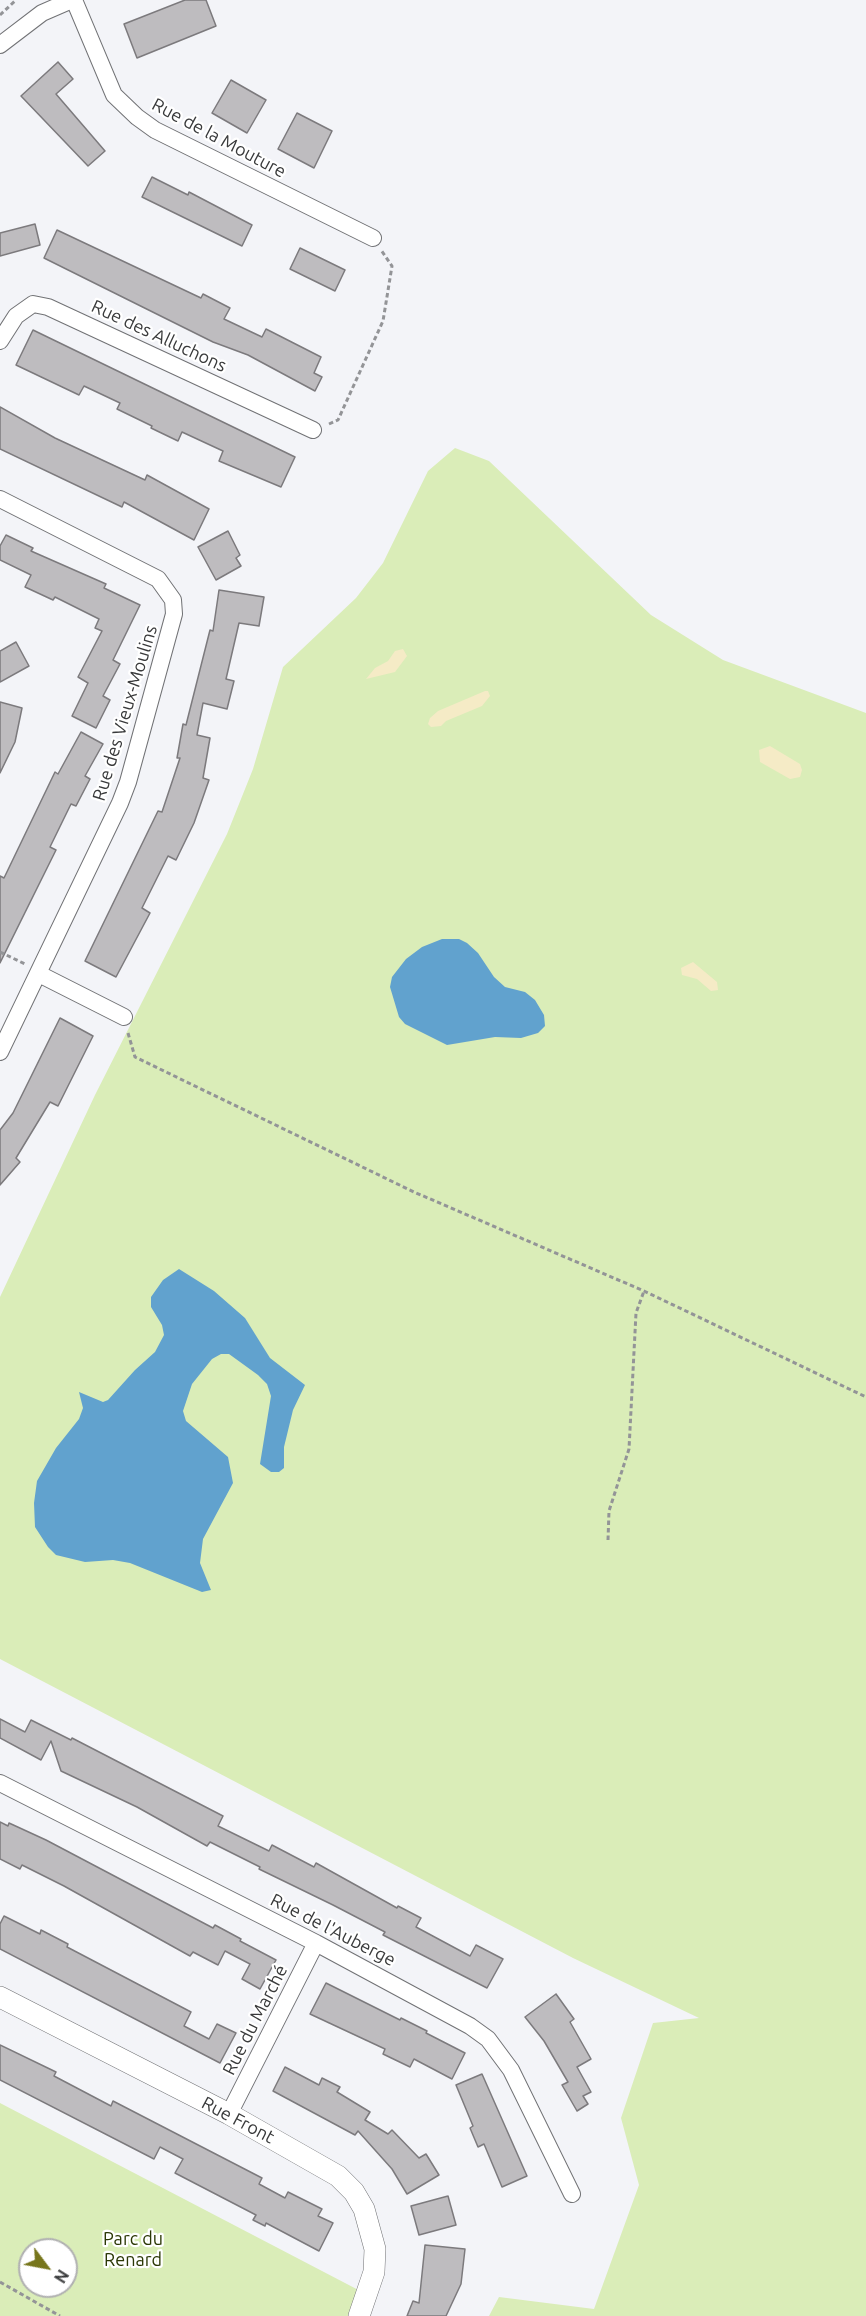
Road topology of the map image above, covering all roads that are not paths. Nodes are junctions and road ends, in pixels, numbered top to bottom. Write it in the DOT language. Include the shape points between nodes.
graph roads {
  1 [pos="73,0"];
  2 [pos="0,45"];
  3 [pos="373,238"];
  4 [pos="0,341"];
  5 [pos="313,430"];
  6 [pos="0,499"];
  7 [pos="39,974"];
  8 [pos="124,1017"];
  9 [pos="0,1052"];
  10 [pos="0,1783"];
  11 [pos="316,1942"];
  12 [pos="0,1997"];
  13 [pos="229,2114"];
  14 [pos="572,2193"];
  15 [pos="359,2316"];
  1 -- 2 [label="street" via="42,13"];
  1 -- 3 [label="street, Rue de la Mouture" via="114,95 137,117 155,130"];
  4 -- 5 [label="street, Rue des Alluchons" via="16,316 33,304 48,307"];
  6 -- 7 [label="street, Rue des Vieux-Moulins" via="158,579 173,600 174,614 128,782"];
  7 -- 8 [label="street"];
  7 -- 9 [label="street, Rue des Vieux-Moulins"];
  10 -- 11 [label="street, Rue de l'Auberge"];
  11 -- 13 [label="street, Rue du Marché"];
  11 -- 14 [label="street, Rue de l'Auberge" via="452,2014 488,2039 511,2070"];
  12 -- 13 [label="street, Rue Front"];
  13 -- 15 [label="street, Rue Front" via="319,2164 354,2192 364,2209 375,2249 374,2272"];
}
